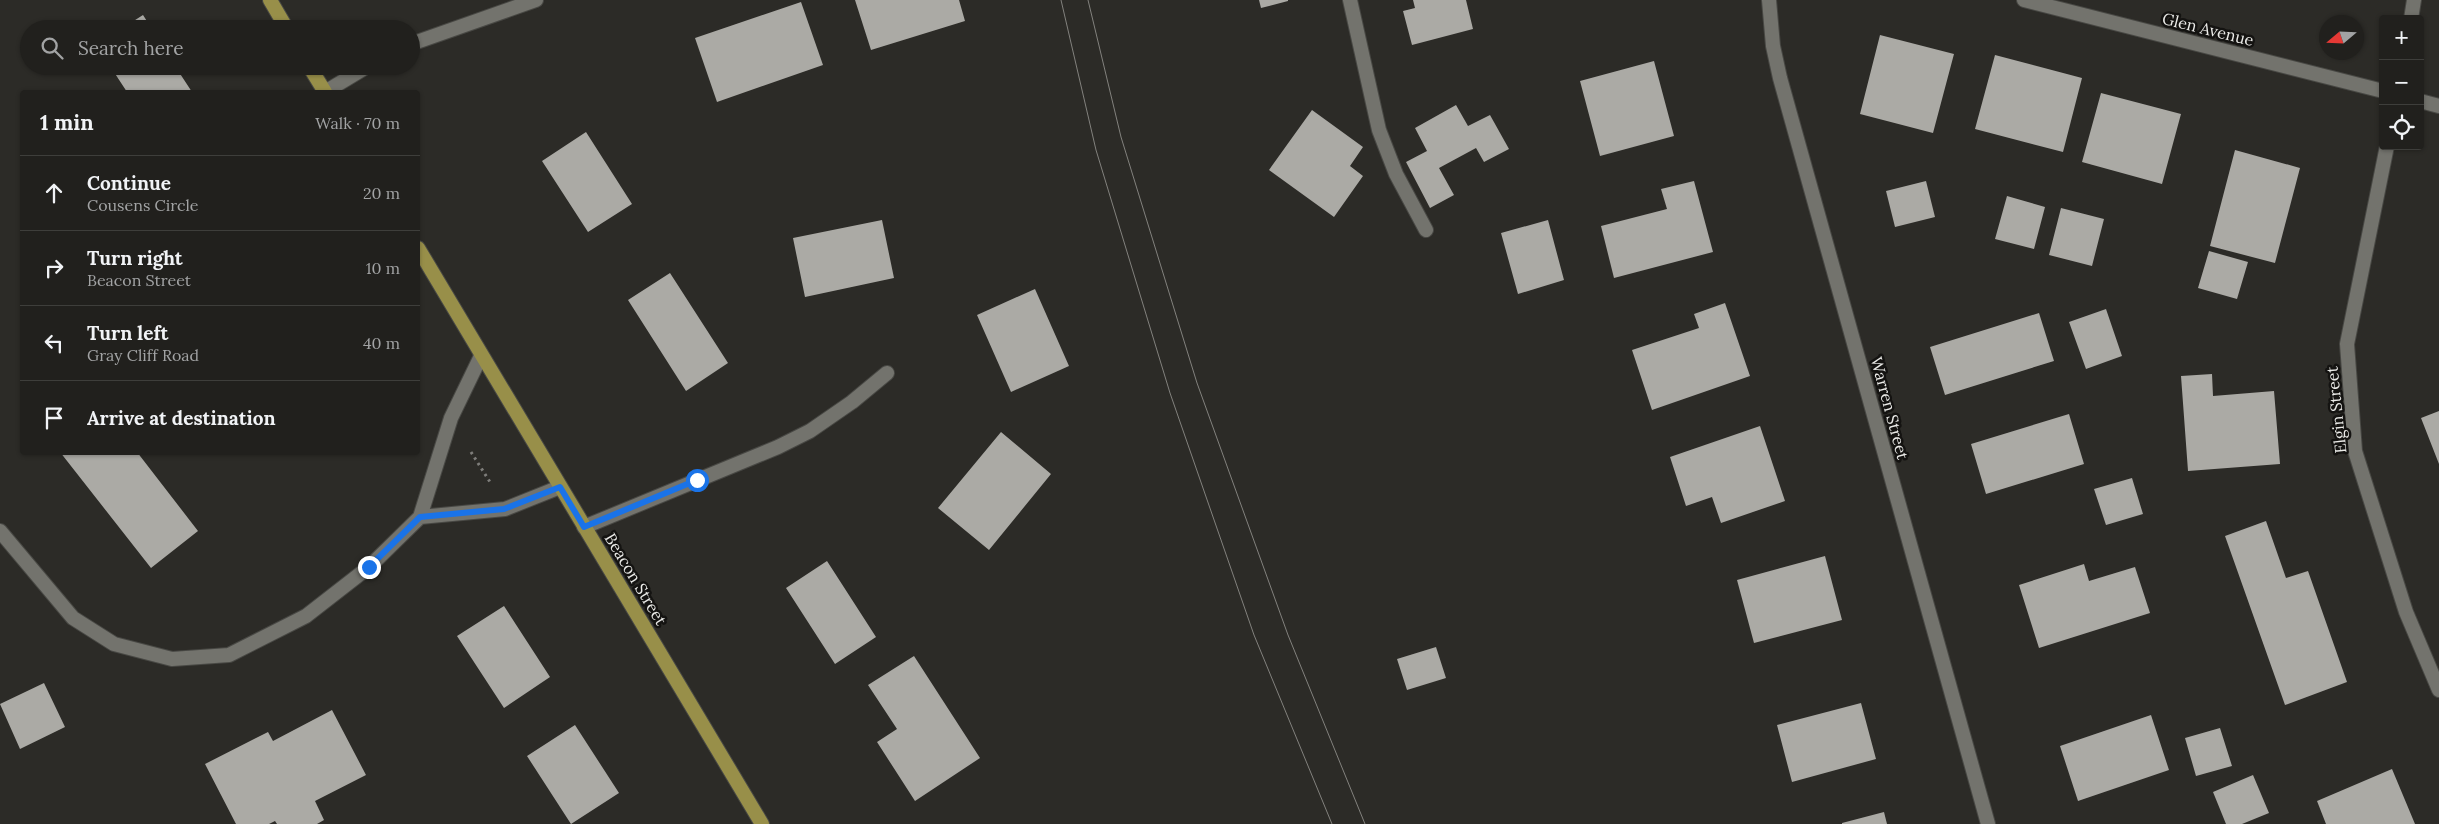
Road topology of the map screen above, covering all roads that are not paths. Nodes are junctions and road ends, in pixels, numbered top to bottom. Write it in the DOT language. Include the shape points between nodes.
graph roads {
  1 [pos="270,0"];
  2 [pos="536,0"];
  3 [pos="1350,0"];
  4 [pos="1769,0"];
  5 [pos="2024,0"];
  6 [pos="2414,0"];
  7 [pos="2052,4"];
  8 [pos="2412,15"];
  9 [pos="282,20"];
  10 [pos="420,41"];
  11 [pos="315,75"];
  12 [pos="353,75"];
  13 [pos="324,90"];
  14 [pos="328,90"];
  15 [pos="2379,91"];
  16 [pos="2424,102"];
  17 [pos="2439,106"];
  18 [pos="2386,150"];
  19 [pos="1426,230"];
  20 [pos="420,251"];
  21 [pos="482,356"];
  22 [pos="887,373"];
  23 [pos="560,487"];
  24 [pos="420,517"];
  25 [pos="584,527"];
  26 [pos="0,531"];
  27 [pos="2439,690"];
  28 [pos="762,824"];
  29 [pos="1988,824"];
  1 -- 9 [label="main road"];
  2 -- 10 [label="street"];
  3 -- 19 [label="street" via="1379,130 1396,174"];
  4 -- 29 [label="street, Warren Street" via="1780,78"];
  5 -- 7 [label="street, Glen Avenue"];
  6 -- 8 [label="street"];
  7 -- 15 [label="street, Glen Avenue"];
  11 -- 13 [label="main road"];
  12 -- 14 [label="street"];
  16 -- 17 [label="street"];
  18 -- 27 [label="street, Elgin Street" via="2347,344 2355,451 2406,612"];
  20 -- 21 [label="main road, Beacon Street"];
  21 -- 23 [label="main road, Beacon Street"];
  21 -- 24 [label="street" via="451,418"];
  22 -- 25 [label="street" via="810,431"];
  23 -- 24 [label="street" via="504,509"];
  23 -- 25 [label="main road, Beacon Street"];
  24 -- 26 [label="street" via="369,567 306,616 229,655 172,659 114,644 73,618"];
  25 -- 28 [label="main road, Beacon Street"];
}
